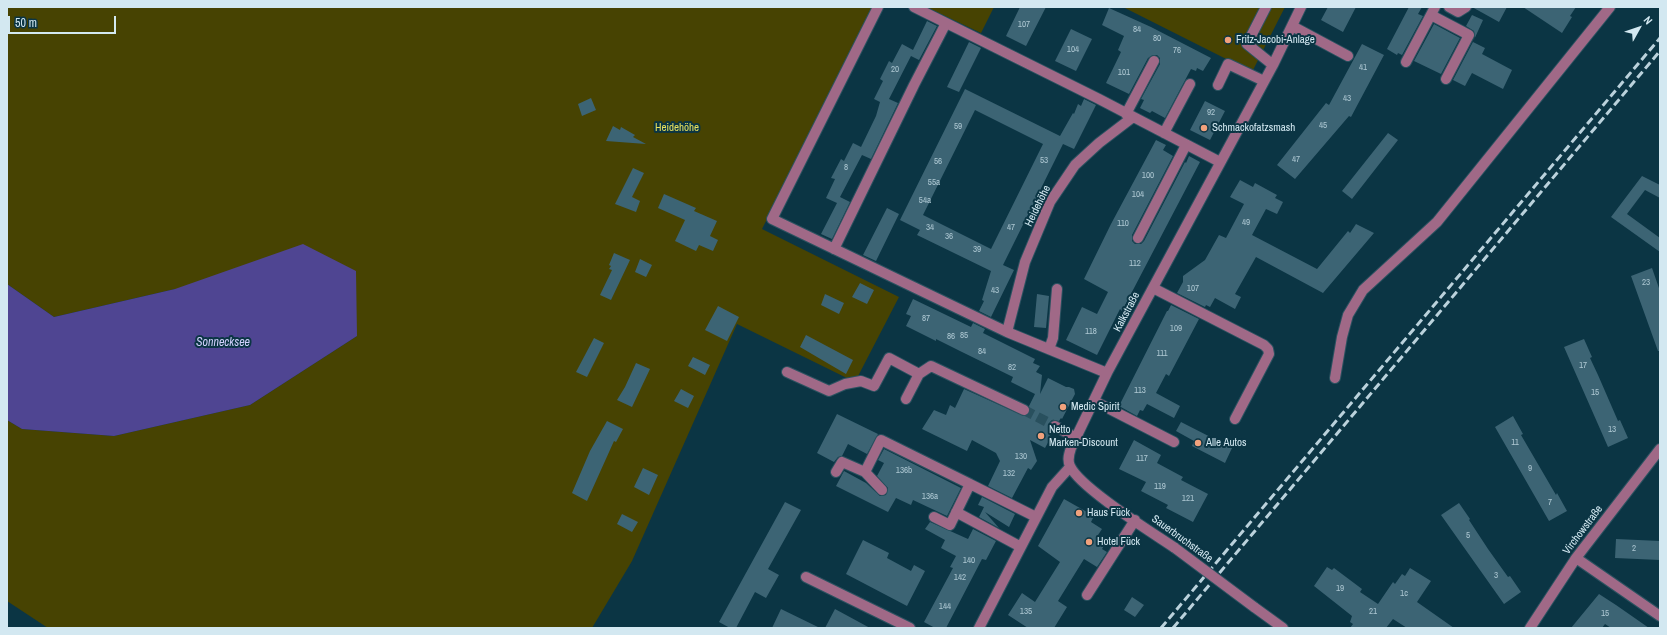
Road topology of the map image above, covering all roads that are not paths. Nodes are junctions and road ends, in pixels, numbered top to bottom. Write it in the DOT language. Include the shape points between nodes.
graph roads {
  1 [pos="878,7"];
  2 [pos="914,7"];
  3 [pos="1266,7"];
  4 [pos="1302,7"];
  5 [pos="1449,7"];
  6 [pos="1466,7"];
  7 [pos="1610,7"];
  8 [pos="1433,11"];
  9 [pos="946,22"];
  10 [pos="1292,26"];
  11 [pos="1348,56"];
  12 [pos="1154,61"];
  13 [pos="1406,62"];
  14 [pos="1273,65"];
  15 [pos="1446,79"];
  16 [pos="1264,81"];
  17 [pos="1190,84"];
  18 [pos="1218,85"];
  19 [pos="1129,115"];
  20 [pos="1164,133"];
  21 [pos="1186,145"];
  22 [pos="1220,162"];
  23 [pos="1138,238"];
  24 [pos="834,249"];
  25 [pos="1153,288"];
  26 [pos="1057,289"];
  27 [pos="1007,332"];
  28 [pos="1049,349"];
  29 [pos="788,372"];
  30 [pos="1107,372"];
  31 [pos="919,374"];
  32 [pos="1335,378"];
  33 [pos="906,399"];
  34 [pos="1094,401"];
  35 [pos="1024,410"];
  36 [pos="1235,420"];
  37 [pos="1055,426"];
  38 [pos="1076,438"];
  39 [pos="1174,442"];
  40 [pos="1660,449"];
  41 [pos="1070,467"];
  42 [pos="836,472"];
  43 [pos="865,472"];
  44 [pos="970,484"];
  45 [pos="882,490"];
  46 [pos="956,512"];
  47 [pos="934,517"];
  48 [pos="1036,517"];
  49 [pos="1135,520"];
  50 [pos="1021,547"];
  51 [pos="1576,558"];
  52 [pos="806,577"];
  53 [pos="1088,595"];
  54 [pos="1660,616"];
  55 [pos="910,628"];
  56 [pos="979,628"];
  57 [pos="1283,628"];
  58 [pos="1530,628"];
  1 -- 24 [label="street" via="772,219"];
  2 -- 9 [label="street"];
  3 -- 14 [label="street" via="1247,44"];
  4 -- 10 [label="street, Kalkstraße"];
  5 -- 6 [label="street" via="1458,12"];
  7 -- 32 [label="street" via="1437,222 1363,290 1348,314"];
  8 -- 13 [label="street"];
  8 -- 15 [label="street" via="1469,35"];
  9 -- 19 [label="street"];
  9 -- 24 [label="street"];
  10 -- 11 [label="street"];
  10 -- 14 [label="street, Kalkstraße"];
  12 -- 19 [label="street"];
  14 -- 16 [label="street, Kalkstraße"];
  16 -- 18 [label="street" via="1228,64"];
  16 -- 22 [label="street, Kalkstraße"];
  17 -- 20 [label="street"];
  19 -- 20 [label="street"];
  19 -- 27 [label="street, Heidehöhe" via="1075,165 1050,202 1025,262"];
  20 -- 21 [label="street"];
  21 -- 22 [label="street"];
  21 -- 23 [label="street"];
  22 -- 25 [label="street, Kalkstraße"];
  24 -- 27 [label="street"];
  25 -- 30 [label="street, Kalkstraße"];
  25 -- 36 [label="street" via="1268,349 1269,354"];
  26 -- 28 [label="street" via="1053,338"];
  27 -- 28 [label="street"];
  28 -- 30 [label="street"];
  29 -- 31 [label="street" via="829,391 844,384 861,381 874,386 889,358"];
  30 -- 34 [label="street, Kalkstraße"];
  31 -- 33 [label="street"];
  31 -- 35 [label="street" via="931,366"];
  34 -- 38 [label="street, Kalkstraße"];
  34 -- 39 [label="street"];
  37 -- 38 [label="street"];
  38 -- 41 [label="street, Kalkstraße" via="1068,457"];
  40 -- 51 [label="street, Virchowstraße"];
  41 -- 48 [label="street" via="1052,487"];
  41 -- 49 [label="street, Sauerbruchstraße" via="1090,488"];
  42 -- 43 [label="street" via="842,462"];
  43 -- 44 [label="street" via="881,440"];
  43 -- 45 [label="street"];
  44 -- 46 [label="street"];
  44 -- 48 [label="street"];
  46 -- 47 [label="street" via="950,525"];
  46 -- 50 [label="street"];
  48 -- 50 [label="street"];
  49 -- 53 [label="street"];
  49 -- 57 [label="street, Sauerbruchstraße, bridge"];
  50 -- 56 [label="street"];
  51 -- 54 [label="street"];
  51 -- 58 [label="street, Virchowstraße"];
  52 -- 55 [label="street"];
}
